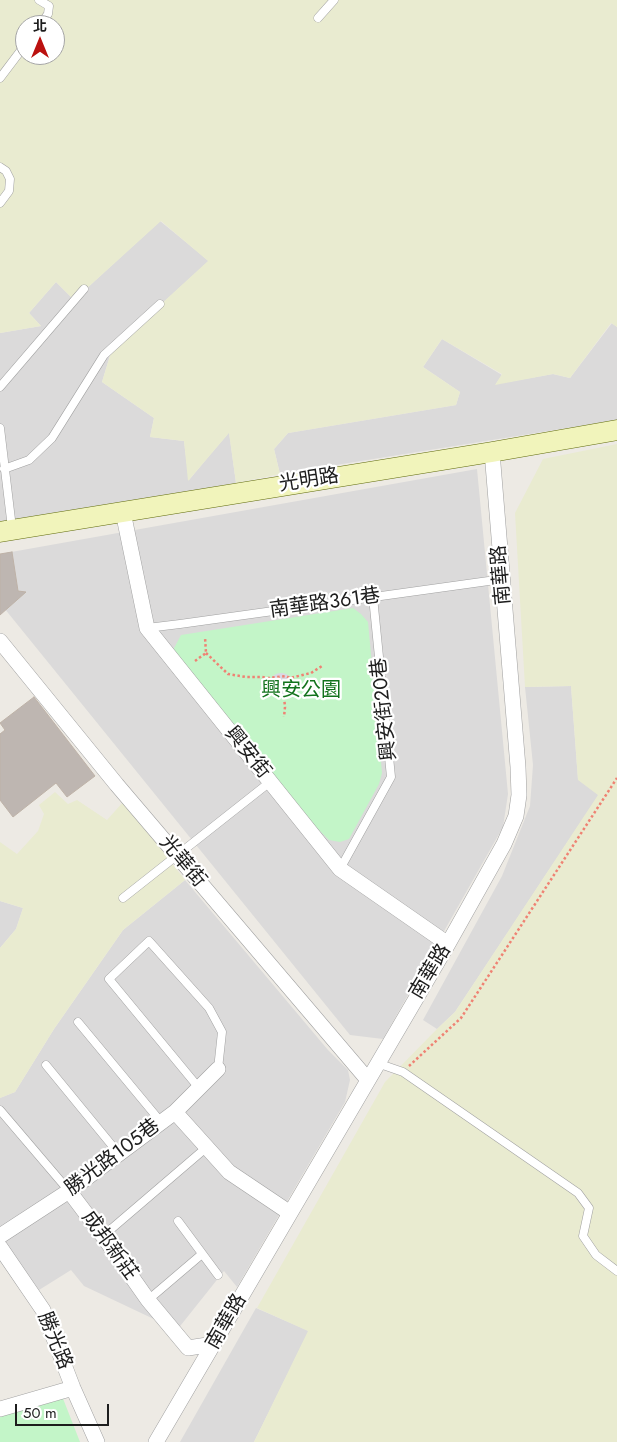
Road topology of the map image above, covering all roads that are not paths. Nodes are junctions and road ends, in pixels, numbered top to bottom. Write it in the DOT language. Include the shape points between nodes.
graph roads {
  1 [pos="38,0"];
  2 [pos="334,0"];
  3 [pos="47,15"];
  4 [pos="318,18"];
  5 [pos="15,58"];
  6 [pos="0,78"];
  7 [pos="0,167"];
  8 [pos="0,203"];
  9 [pos="84,289"];
  10 [pos="160,304"];
  11 [pos="0,387"];
  12 [pos="0,428"];
  13 [pos="617,430"];
  14 [pos="492,452"];
  15 [pos="4,469"];
  16 [pos="123,512"];
  17 [pos="6,531"];
  18 [pos="503,579"];
  19 [pos="373,597"];
  20 [pos="147,628"];
  21 [pos="0,641"];
  22 [pos="270,782"];
  23 [pos="177,855"];
  24 [pos="340,869"];
  25 [pos="123,898"];
  26 [pos="448,944"];
  27 [pos="78,1022"];
  28 [pos="377,1063"];
  29 [pos="46,1065"];
  30 [pos="218,1069"];
  31 [pos="368,1080"];
  32 [pos="199,1088"];
  33 [pos="0,1110"];
  34 [pos="175,1112"];
  35 [pos="161,1122"];
  36 [pos="207,1147"];
  37 [pos="119,1154"];
  38 [pos="69,1191"];
  39 [pos="290,1213"];
  40 [pos="178,1221"];
  41 [pos="0,1236"];
  42 [pos="103,1236"];
  43 [pos="0,1247"];
  44 [pos="202,1254"];
  45 [pos="617,1271"];
  46 [pos="218,1275"];
  47 [pos="148,1300"];
  48 [pos="214,1344"];
  49 [pos="73,1388"];
  50 [pos="0,1409"];
  51 [pos="97,1442"];
  52 [pos="156,1442"];
  1 -- 3 [label="lane" via="49,6"];
  2 -- 4 [label="lane"];
  5 -- 6 [label="lane"];
  7 -- 8 [label="lane" via="10,179 9,191"];
  9 -- 11 [label="lane"];
  10 -- 15 [label="lane" via="104,355 52,438 29,460"];
  12 -- 15 [label="lane"];
  13 -- 14 [label="main road, 光明路"];
  14 -- 16 [label="main road, 光明路"];
  14 -- 18 [label="street, 南華路"];
  15 -- 17 [label="lane"];
  16 -- 17 [label="main road, 光明路"];
  16 -- 20 [label="street, 興安街"];
  18 -- 19 [label="lane, 南華路361巷"];
  18 -- 26 [label="street, 南華路" via="518,767 516,816 504,844"];
  19 -- 20 [label="lane, 南華路361巷"];
  19 -- 24 [label="lane, 興安街20巷" via="391,777"];
  20 -- 22 [label="street, 興安街"];
  21 -- 23 [label="street, 光華街"];
  22 -- 23 [label="lane"];
  22 -- 24 [label="street, 興安街"];
  23 -- 25 [label="lane"];
  23 -- 31 [label="street, 光華街"];
  24 -- 26 [label="street, 興安街"];
  26 -- 28 [label="street, 南華路"];
  27 -- 35 [label="lane"];
  28 -- 31 [label="street, 南華路"];
  28 -- 45 [label="lane" via="403,1072 578,1193 589,1208 583,1236 596,1255"];
  29 -- 37 [label="lane"];
  30 -- 32 [label="street, 勝光路105巷"];
  30 -- 32 [label="lane" via="222,1032 209,1008 149,940 109,979"];
  31 -- 39 [label="street, 南華路"];
  32 -- 34 [label="street, 勝光路105巷"];
  33 -- 38 [label="lane"];
  34 -- 35 [label="street, 勝光路105巷"];
  34 -- 36 [label="street"];
  35 -- 37 [label="street, 勝光路105巷"];
  36 -- 39 [label="street" via="230,1172"];
  36 -- 42 [label="lane"];
  37 -- 38 [label="street, 勝光路105巷"];
  38 -- 41 [label="street, 勝光路105巷"];
  38 -- 42 [label="street, 成邦新莊"];
  39 -- 48 [label="street, 南華路"];
  40 -- 44 [label="lane"];
  42 -- 47 [label="street, 成邦新莊"];
  43 -- 49 [label="street, 勝光路" via="43,1310"];
  44 -- 46 [label="lane"];
  44 -- 47 [label="lane, 成邦新莊"];
  47 -- 48 [label="street, 成邦新莊" via="188,1348"];
  48 -- 52 [label="street, 南華路"];
  49 -- 50 [label="street"];
  49 -- 51 [label="street, 勝光路"];
}
